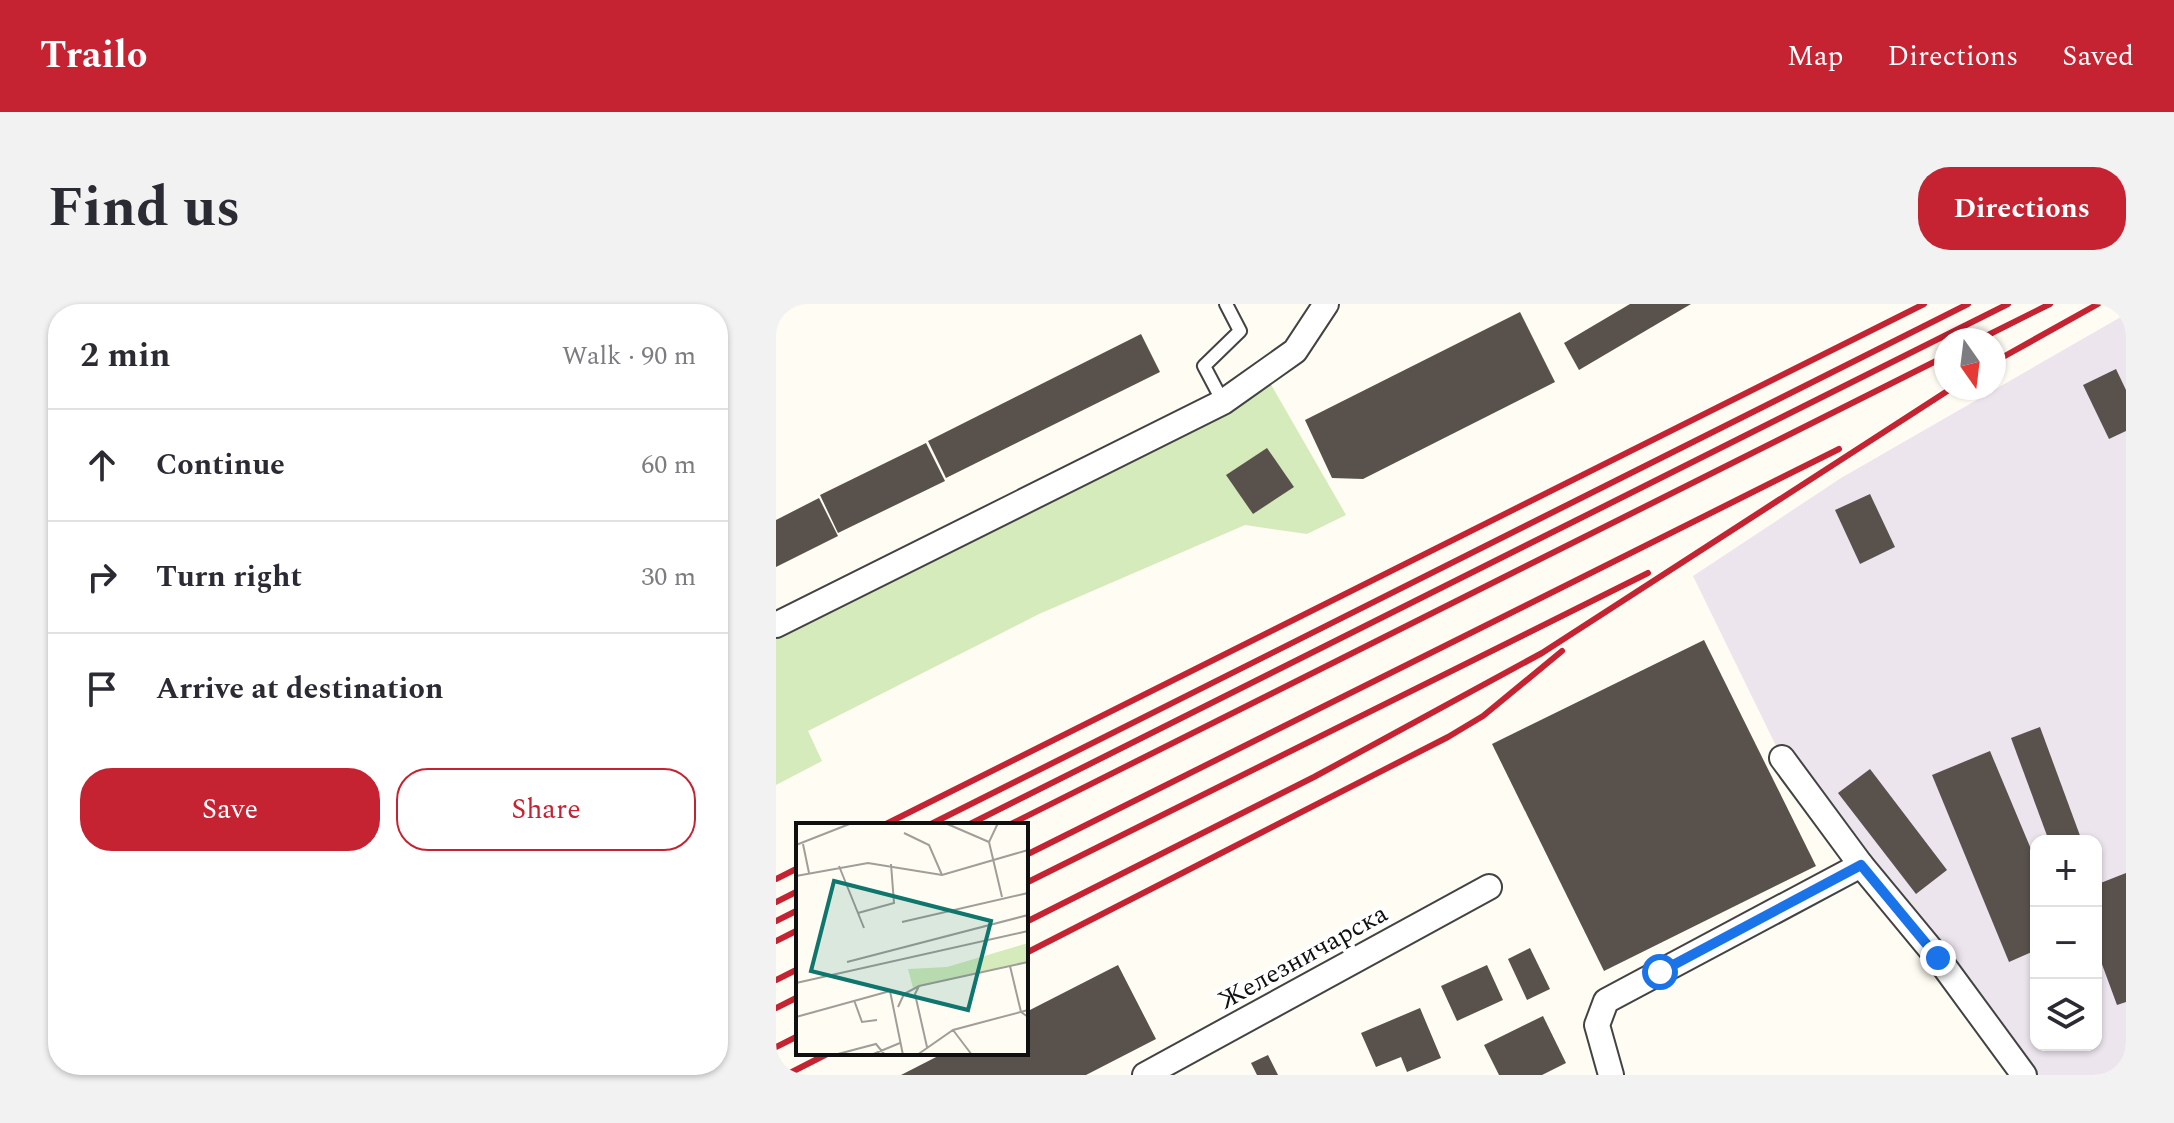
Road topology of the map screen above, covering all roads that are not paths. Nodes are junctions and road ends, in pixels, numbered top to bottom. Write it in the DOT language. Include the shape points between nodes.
graph roads {
  1 [pos="1226,304"];
  2 [pos="1326,304"];
  3 [pos="1223,402"];
  4 [pos="776,625"];
  5 [pos="1782,758"];
  6 [pos="1861,865"];
  7 [pos="1489,887"];
  8 [pos="1145,1075"];
  9 [pos="1611,1075"];
  10 [pos="2024,1075"];
  1 -- 3 [label="lane" via="1240,331 1204,366"];
  2 -- 3 [label="street" via="1295,351"];
  3 -- 4 [label="street"];
  5 -- 6 [label="street"];
  6 -- 9 [label="street" via="1606,1001 1597,1025"];
  6 -- 10 [label="street"];
  7 -- 8 [label="street, Железничарска"];
}
